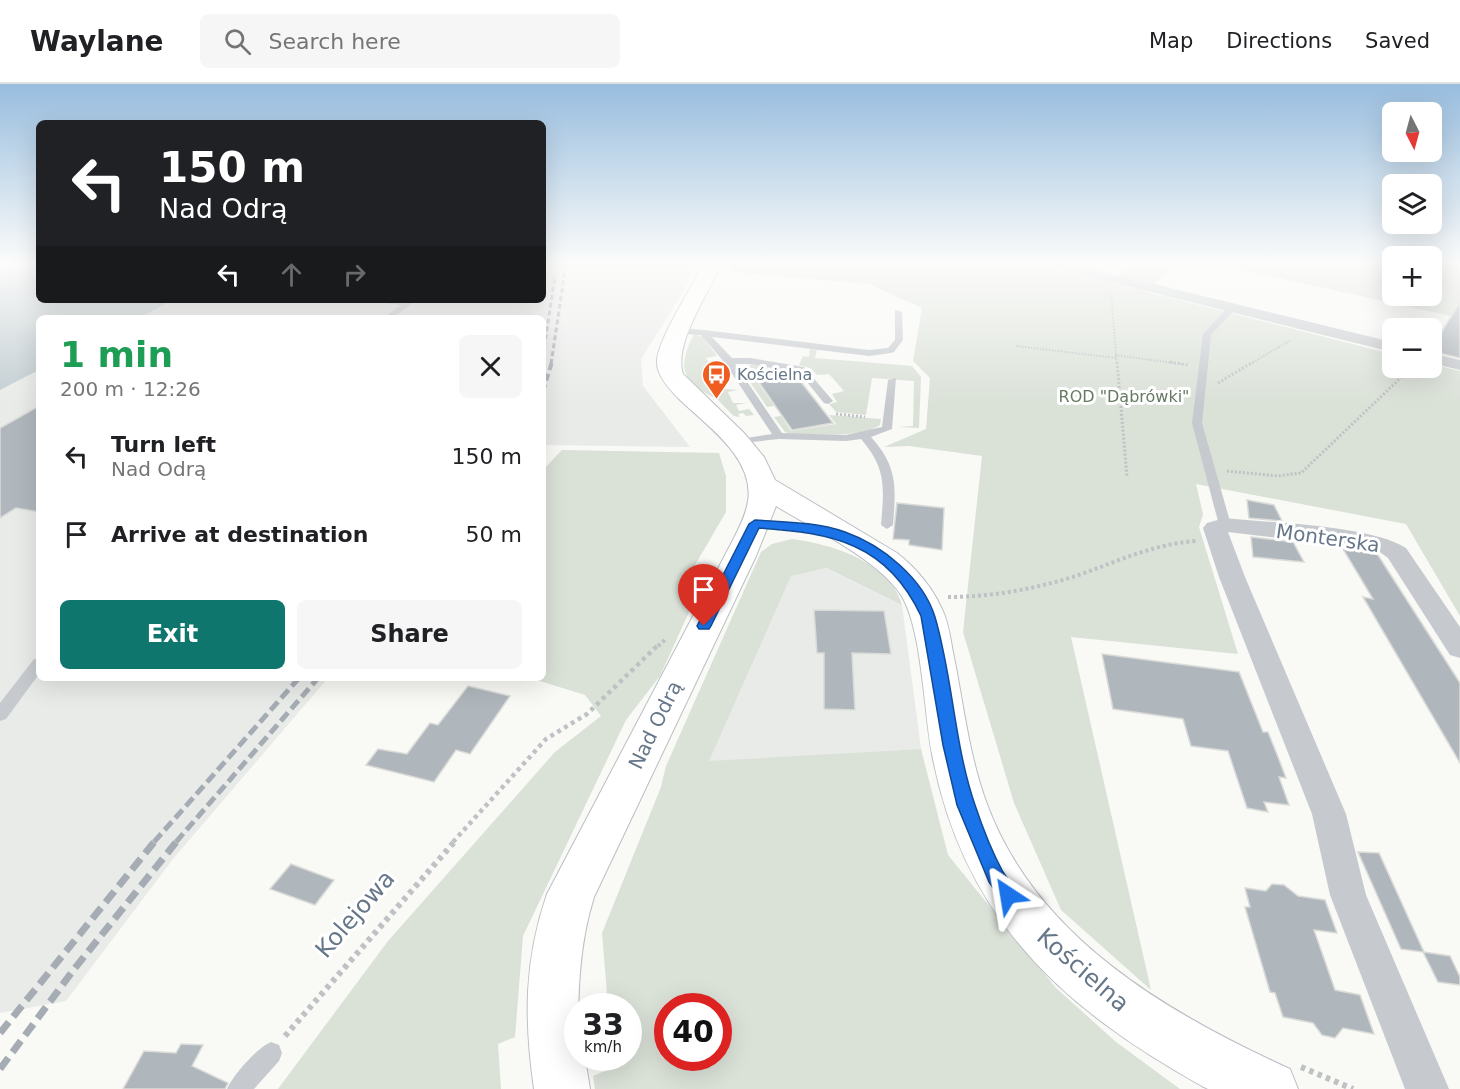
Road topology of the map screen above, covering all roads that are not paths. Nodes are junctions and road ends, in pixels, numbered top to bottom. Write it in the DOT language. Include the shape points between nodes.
graph roads {
  1 [pos="698,311"];
  2 [pos="1229,311"];
  3 [pos="1253,311"];
  4 [pos="898,312"];
  5 [pos="692,332"];
  6 [pos="1382,344"];
  7 [pos="729,361"];
  8 [pos="1442,361"];
  9 [pos="1460,365"];
  10 [pos="893,380"];
  11 [pos="828,401"];
  12 [pos="779,436"];
  13 [pos="864,436"];
  14 [pos="737,441"];
  15 [pos="758,504"];
  16 [pos="1220,531"];
  17 [pos="869,532"];
  18 [pos="1460,648"];
  19 [pos="36,667"];
  20 [pos="0,715"];
  21 [pos="271,1053"];
  22 [pos="1284,1077"];
  23 [pos="239,1089"];
  24 [pos="562,1089"];
  25 [pos="1427,1089"];
  1 -- 5 [label="street"];
  2 -- 16 [label="lane" via="1207,334 1197,423 1210,469"];
  3 -- 6 [label="street"];
  4 -- 5 [label="lane" via="899,340 891,350 869,353"];
  5 -- 7 [label="lane"];
  5 -- 14 [label="street" via="668,359 671,378"];
  7 -- 11 [label="lane" via="801,369"];
  7 -- 12 [label="lane"];
  8 -- 9 [label="street"];
  10 -- 13 [label="lane" via="887,429"];
  12 -- 13 [label="lane"];
  12 -- 14 [label="lane"];
  13 -- 17 [label="lane" via="885,461 890,480"];
  14 -- 15 [label="street" via="753,464"];
  15 -- 17 [label="street, Kościelna"];
  15 -- 17 [label="street, Kościelna" via="806,527"];
  15 -- 24 [label="street, Nad Odrą" via="715,605 570,894 557,942 553,977 555,1047"];
  16 -- 18 [label="street, Monterska" via="1366,540 1385,545 1397,553"];
  16 -- 25 [label="street" via="1329,814 1348,896"];
  17 -- 22 [label="street, Kościelna" via="926,610 966,805 995,876 1022,913 1094,985 1146,1023 1199,1055"];
  19 -- 20 [label="lane"];
  21 -- 23 [label="lane"];
}
